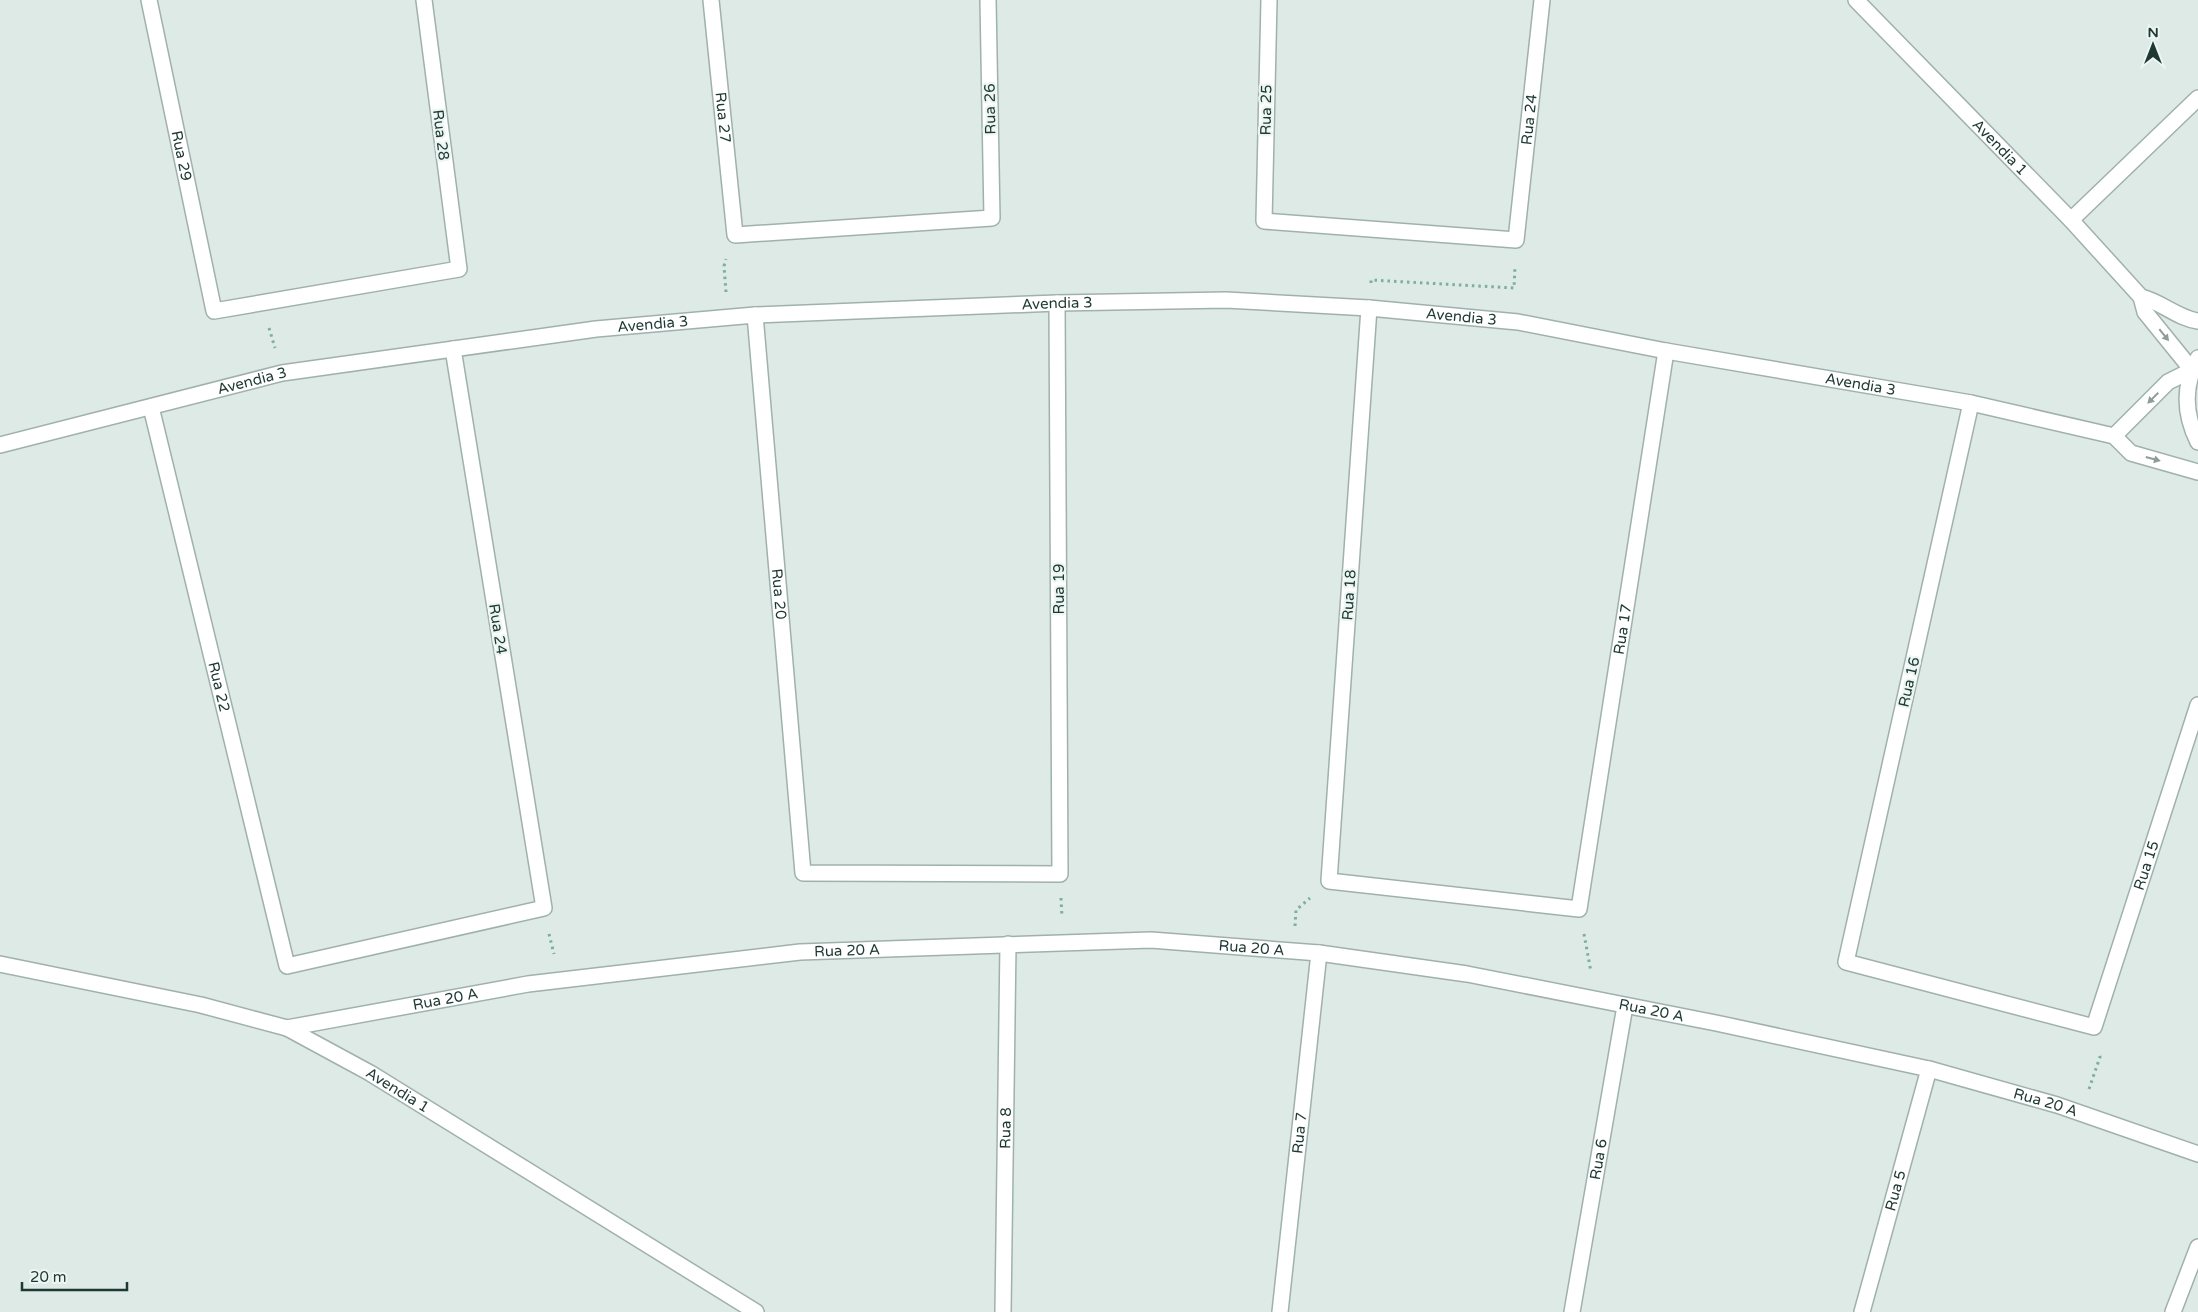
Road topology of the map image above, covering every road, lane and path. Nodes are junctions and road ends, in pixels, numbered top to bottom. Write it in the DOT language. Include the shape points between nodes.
graph roads {
  1 [pos="149,0"];
  2 [pos="424,0"];
  3 [pos="711,0"];
  4 [pos="988,0"];
  5 [pos="1269,0"];
  6 [pos="1542,0"];
  7 [pos="1856,0"];
  8 [pos="2198,98"];
  9 [pos="2071,220"];
  10 [pos="735,235"];
  11 [pos="1516,240"];
  12 [pos="2141,298"];
  13 [pos="261,303"];
  14 [pos="1057,303"];
  15 [pos="1369,308"];
  16 [pos="755,315"];
  17 [pos="728,318"];
  18 [pos="2198,321"];
  19 [pos="453,349"];
  20 [pos="1666,351"];
  21 [pos="2195,364"];
  22 [pos="282,373"];
  23 [pos="1971,403"];
  24 [pos="151,407"];
  25 [pos="2114,436"];
  26 [pos="2198,442"];
  27 [pos="0,444"];
  28 [pos="2198,472"];
  29 [pos="2198,704"];
  30 [pos="1060,874"];
  31 [pos="1329,881"];
  32 [pos="544,908"];
  33 [pos="1579,909"];
  34 [pos="1063,943"];
  35 [pos="1008,944"];
  36 [pos="1292,951"];
  37 [pos="1319,953"];
  38 [pos="0,964"];
  39 [pos="559,981"];
  40 [pos="1588,999"];
  41 [pos="1624,1006"];
  42 [pos="2094,1027"];
  43 [pos="287,1028"];
  44 [pos="1929,1069"];
  45 [pos="2082,1114"];
  46 [pos="2198,1154"];
  47 [pos="2198,1247"];
  48 [pos="756,1312"];
  49 [pos="1003,1312"];
  50 [pos="1280,1312"];
  51 [pos="1572,1312"];
  52 [pos="1862,1312"];
  53 [pos="2173,1312"];
  1 -- 13 [label="street, Rua 29" via="214,311"];
  2 -- 13 [label="street, Rua 28" via="459,269"];
  3 -- 10 [label="street, Rua 27"];
  4 -- 10 [label="street, Rua 26" via="992,218"];
  5 -- 11 [label="street, Rua 25" via="1264,221"];
  6 -- 11 [label="street, Rua 24"];
  7 -- 9 [label="street, Avendia 1"];
  8 -- 9 [label="street"];
  9 -- 12 [label="street, Avendia 1"];
  10 -- 17 [label="path" via="724,266"];
  11 -- 15 [label="path" via="1514,288 1371,280"];
  12 -- 18 [label="street, Avendia 1" via="2155,300 2176,314"];
  12 -- 21 [label="street, Avendia 1, one-way" via="2145,312"];
  13 -- 22 [label="path"];
  14 -- 15 [label="street, Avendia 3" via="1226,300"];
  14 -- 16 [label="street, Avendia 3"];
  14 -- 30 [label="street, Rua 19"];
  15 -- 20 [label="street, Avendia 3" via="1518,322"];
  15 -- 31 [label="street, Rua 18"];
  16 -- 17 [label="street, Avendia 3"];
  16 -- 30 [label="street, Rua 20" via="803,873"];
  17 -- 19 [label="street, Avendia 3" via="596,329"];
  19 -- 22 [label="street, Avendia 3"];
  19 -- 32 [label="street, Rua 24"];
  20 -- 23 [label="street, Avendia 3"];
  20 -- 33 [label="street, Rua 17"];
  21 -- 25 [label="street, one-way" via="2168,382"];
  21 -- 26 [label="street" via="2187,389 2187,409 2191,429"];
  22 -- 24 [label="street, Avendia 3"];
  23 -- 25 [label="street, Avendia 3"];
  23 -- 42 [label="street, Rua 16" via="1846,962"];
  24 -- 27 [label="street, Avendia 3"];
  24 -- 32 [label="street, Rua 22" via="287,966"];
  25 -- 28 [label="street, one-way" via="2131,453"];
  29 -- 42 [label="street, Rua 15"];
  30 -- 34 [label="path"];
  31 -- 33 [label="street"];
  31 -- 36 [label="path" via="1296,910"];
  32 -- 39 [label="path"];
  33 -- 40 [label="path" via="1591,972"];
  34 -- 35 [label="street, Rua 20 A"];
  34 -- 36 [label="street, Rua 20 A" via="1151,940"];
  35 -- 39 [label="street, Rua 20 A" via="800,952"];
  35 -- 49 [label="street, Rua 8"];
  36 -- 37 [label="street, Rua 20 A"];
  37 -- 40 [label="street, Rua 20 A" via="1467,974"];
  37 -- 50 [label="street, Rua 7"];
  38 -- 43 [label="street, Avendia 1" via="201,1005"];
  39 -- 43 [label="street, Rua 20 A"];
  40 -- 41 [label="street, Rua 20 A"];
  41 -- 44 [label="street, Rua 20 A"];
  41 -- 51 [label="street, Rua 6"];
  42 -- 45 [label="path" via="2100,1057"];
  43 -- 48 [label="street, Avendia 1" via="370,1073"];
  44 -- 45 [label="street, Rua 20 A"];
  44 -- 52 [label="street, Rua 5"];
  45 -- 46 [label="street, Rua 20 A"];
  47 -- 53 [label="street"];
}
